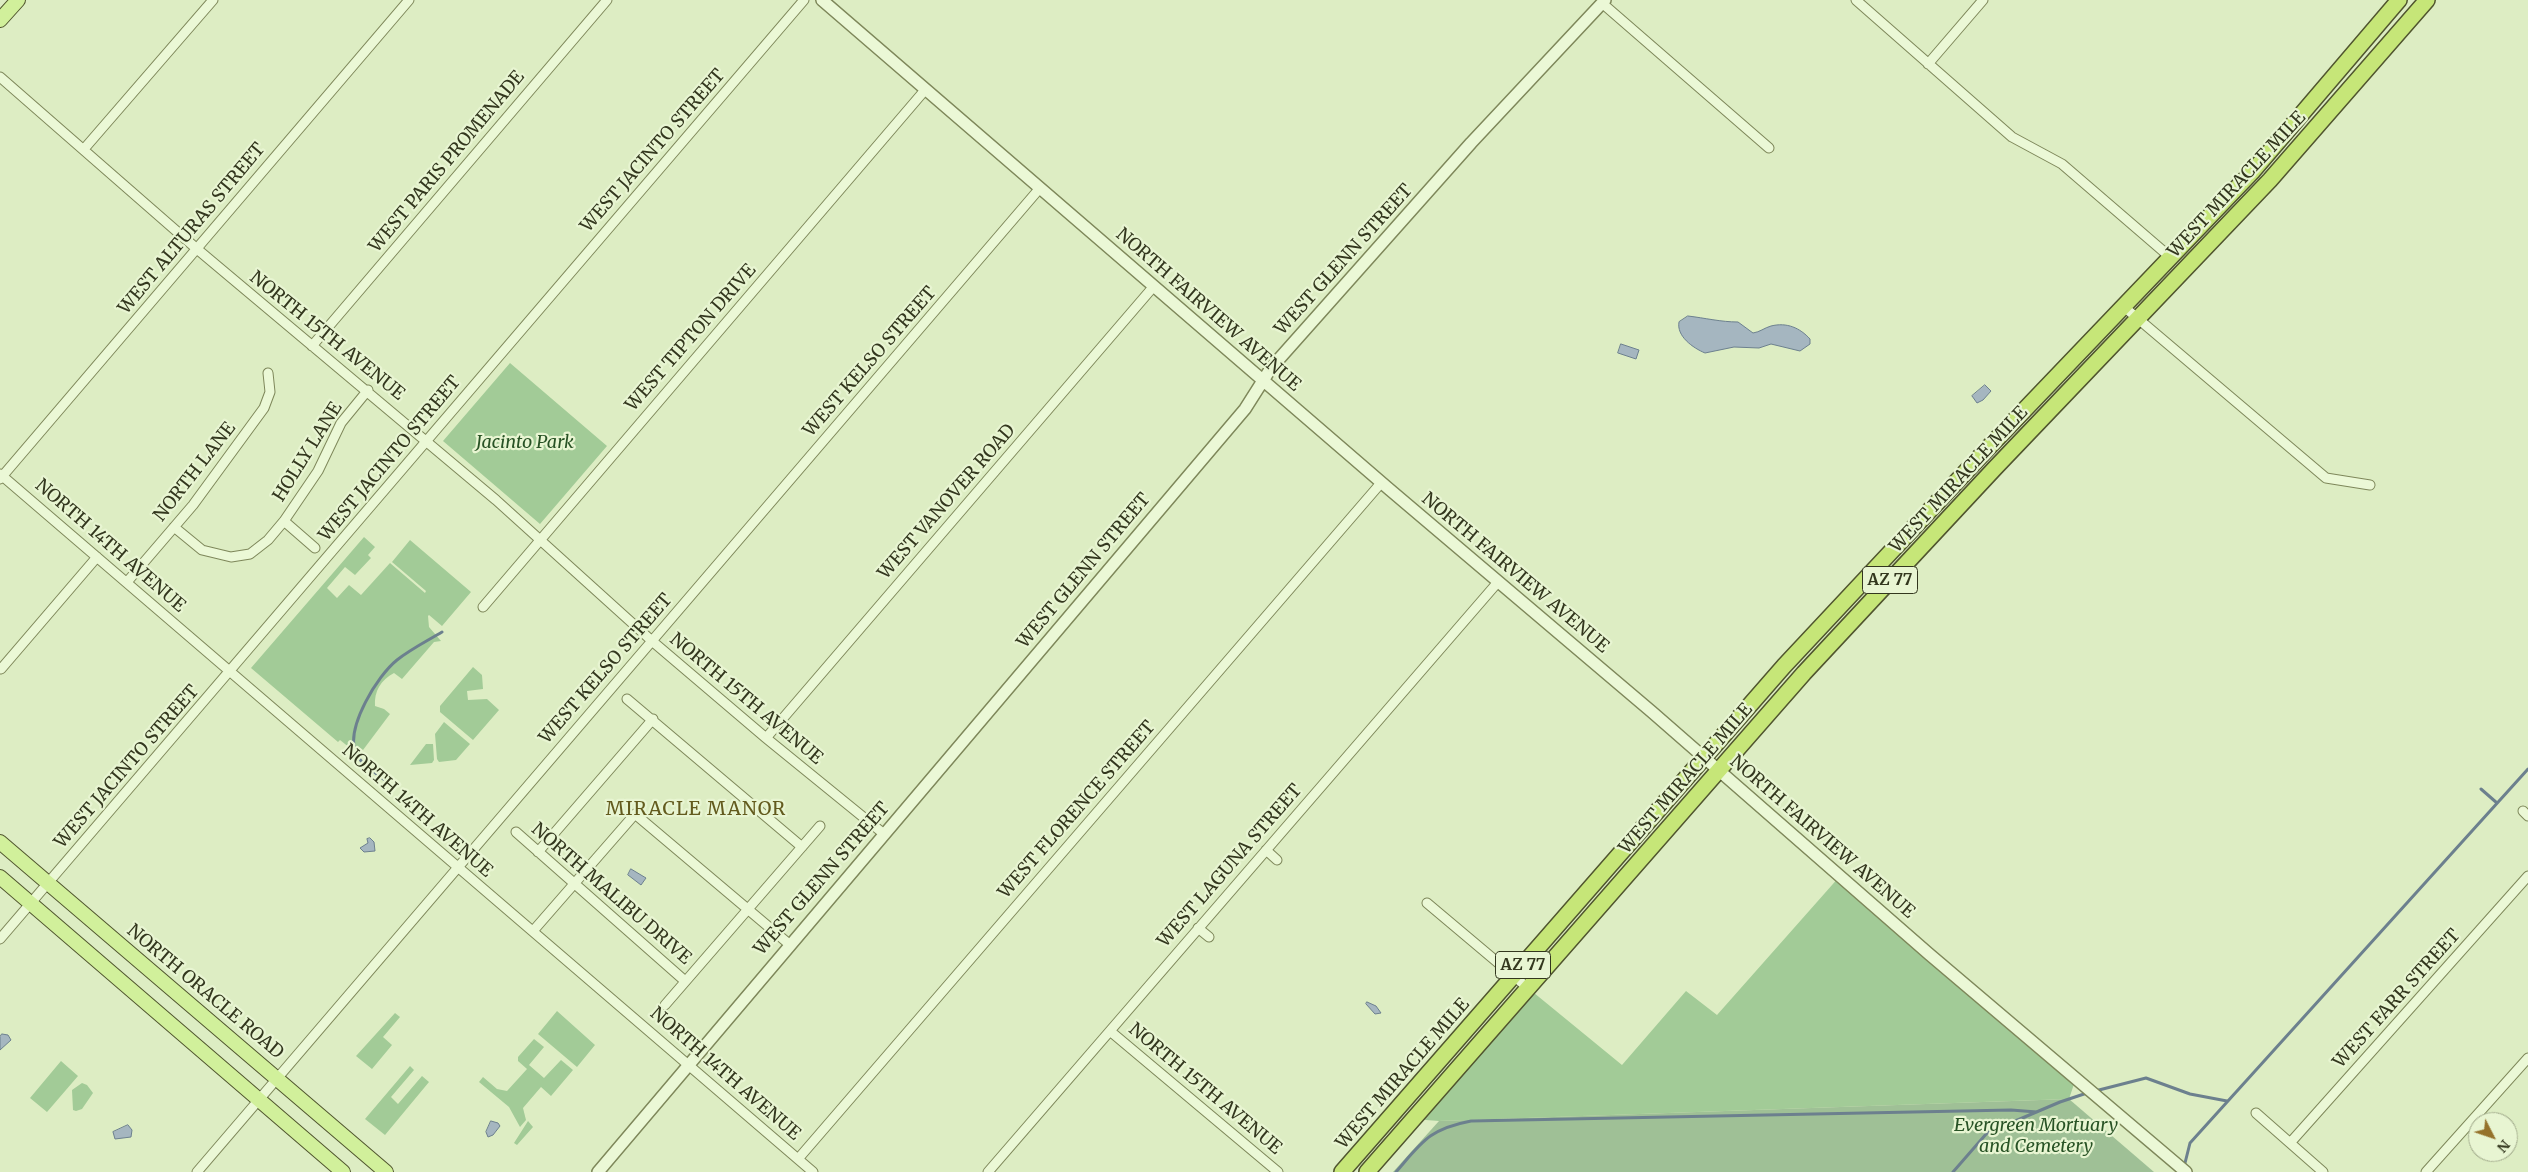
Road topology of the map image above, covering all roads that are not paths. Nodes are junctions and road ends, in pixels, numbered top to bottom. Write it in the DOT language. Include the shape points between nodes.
graph roads {
  1 [pos="18,0"];
  2 [pos="212,0"];
  3 [pos="409,0"];
  4 [pos="607,0"];
  5 [pos="804,0"];
  6 [pos="822,0"];
  7 [pos="1856,0"];
  8 [pos="1983,0"];
  9 [pos="2399,0"];
  10 [pos="2427,0"];
  11 [pos="1604,2"];
  12 [pos="0,20"];
  13 [pos="1928,64"];
  14 [pos="0,77"];
  15 [pos="925,90"];
  16 [pos="1769,148"];
  17 [pos="84,149"];
  18 [pos="1040,188"];
  19 [pos="197,249"];
  20 [pos="2170,257"];
  21 [pos="1154,286"];
  22 [pos="2123,306"];
  23 [pos="2138,319"];
  24 [pos="312,346"];
  25 [pos="268,373"];
  26 [pos="1264,381"];
  27 [pos="368,390"];
  28 [pos="427,440"];
  29 [pos="1989,447"];
  30 [pos="1,476"];
  31 [pos="1381,483"];
  32 [pos="2370,485"];
  33 [pos="284,521"];
  34 [pos="174,528"];
  35 [pos="540,539"];
  36 [pos="1921,547"];
  37 [pos="316,548"];
  38 [pos="97,557"];
  39 [pos="127,582"];
  40 [pos="1498,582"];
  41 [pos="483,607"];
  42 [pos="652,641"];
  43 [pos="1,669"];
  44 [pos="231,671"];
  45 [pos="627,699"];
  46 [pos="652,720"];
  47 [pos="766,738"];
  48 [pos="1704,758"];
  49 [pos="1718,770"];
  50 [pos="820,826"];
  51 [pos="516,832"];
  52 [pos="884,834"];
  53 [pos="0,842"];
  54 [pos="802,847"];
  55 [pos="1266,850"];
  56 [pos="538,852"];
  57 [pos="1277,860"];
  58 [pos="456,867"];
  59 [pos="0,876"];
  60 [pos="2528,876"];
  61 [pos="48,882"];
  62 [pos="574,883"];
  63 [pos="30,902"];
  64 [pos="1427,903"];
  65 [pos="747,910"];
  66 [pos="1198,928"];
  67 [pos="533,930"];
  68 [pos="1209,937"];
  69 [pos="0,939"];
  70 [pos="789,944"];
  71 [pos="1513,976"];
  72 [pos="685,981"];
  73 [pos="1528,988"];
  74 [pos="665,1005"];
  75 [pos="1110,1031"];
  76 [pos="2528,1058"];
  77 [pos="688,1063"];
  78 [pos="277,1078"];
  79 [pos="259,1099"];
  80 [pos="2256,1112"];
  81 [pos="2290,1143"];
  82 [pos="798,1159"];
  83 [pos="197,1172"];
  84 [pos="343,1172"];
  85 [pos="386,1172"];
  86 [pos="598,1172"];
  87 [pos="813,1172"];
  88 [pos="988,1172"];
  89 [pos="1278,1172"];
  90 [pos="1342,1172"];
  91 [pos="1367,1172"];
  92 [pos="2186,1172"];
  93 [pos="2323,1172"];
  94 [pos="2426,1172"];
  1 -- 12 [label="main road"];
  2 -- 17 [label="street"];
  3 -- 19 [label="street, WEST ALTURAS STREET"];
  4 -- 24 [label="street, WEST PARIS PROMENADE"];
  5 -- 28 [label="street, WEST JACINTO STREET"];
  6 -- 15 [label="street, NORTH FAIRVIEW AVENUE"];
  7 -- 13 [label="street"];
  8 -- 13 [label="street"];
  9 -- 20 [label="highway, WEST MIRACLE MILE / AZ 77" via="2267,155"];
  10 -- 23 [label="highway, WEST MIRACLE MILE / AZ 77" via="2282,167"];
  11 -- 16 [label="street"];
  11 -- 26 [label="street, WEST GLENN STREET" via="1471,144 1276,363"];
  13 -- 20 [label="street" via="2012,137 2062,164"];
  14 -- 17 [label="street, NORTH 15TH AVENUE"];
  15 -- 18 [label="street, NORTH FAIRVIEW AVENUE"];
  15 -- 35 [label="street, WEST TIPTON DRIVE"];
  17 -- 19 [label="street, NORTH 15TH AVENUE"];
  18 -- 21 [label="street, NORTH FAIRVIEW AVENUE"];
  18 -- 42 [label="street, WEST KELSO STREET"];
  19 -- 24 [label="street, NORTH 15TH AVENUE"];
  19 -- 30 [label="street, WEST ALTURAS STREET"];
  20 -- 22 [label="highway, WEST MIRACLE MILE / AZ 77"];
  21 -- 26 [label="street, NORTH FAIRVIEW AVENUE"];
  21 -- 47 [label="street, WEST VANOVER ROAD"];
  22 -- 23 [label="street"];
  22 -- 29 [label="highway, WEST MIRACLE MILE / AZ 77"];
  23 -- 32 [label="street" via="2326,478"];
  23 -- 36 [label="highway, WEST MIRACLE MILE / AZ 77"];
  24 -- 27 [label="street, NORTH 15TH AVENUE"];
  25 -- 34 [label="street, NORTH LANE" via="270,392 264,408"];
  26 -- 31 [label="street, NORTH FAIRVIEW AVENUE"];
  26 -- 52 [label="street, WEST GLENN STREET" via="1245,409"];
  27 -- 28 [label="street, NORTH 15TH AVENUE"];
  27 -- 33 [label="street, HOLLY LANE" via="341,423 318,471"];
  28 -- 35 [label="street, NORTH 15TH AVENUE"];
  28 -- 44 [label="street, WEST JACINTO STREET"];
  29 -- 36 [label="highway" via="1987,459 1923,528 1918,540"];
  29 -- 48 [label="highway, WEST MIRACLE MILE / AZ 77" via="1794,655"];
  30 -- 38 [label="street, NORTH 14TH AVENUE"];
  31 -- 40 [label="street, NORTH FAIRVIEW AVENUE"];
  31 -- 82 [label="street, WEST FLORENCE STREET"];
  33 -- 34 [label="street, HOLLY LANE" via="250,554 231,557 202,550"];
  33 -- 37 [label="street"];
  34 -- 39 [label="street, NORTH LANE"];
  35 -- 41 [label="street, WEST TIPTON DRIVE"];
  35 -- 42 [label="street, NORTH 15TH AVENUE"];
  36 -- 49 [label="highway, WEST MIRACLE MILE / AZ 77"];
  38 -- 39 [label="street, NORTH 14TH AVENUE"];
  38 -- 43 [label="street"];
  39 -- 44 [label="street, NORTH 14TH AVENUE"];
  40 -- 48 [label="street, NORTH FAIRVIEW AVENUE"];
  40 -- 55 [label="street, WEST LAGUNA STREET"];
  42 -- 47 [label="street, NORTH 15TH AVENUE"];
  42 -- 58 [label="street, WEST KELSO STREET"];
  44 -- 58 [label="street, NORTH 14TH AVENUE"];
  44 -- 61 [label="street, WEST JACINTO STREET"];
  45 -- 46 [label="street"];
  46 -- 54 [label="street"];
  46 -- 56 [label="street"];
  47 -- 52 [label="street, NORTH 15TH AVENUE"];
  48 -- 49 [label="street, NORTH FAIRVIEW AVENUE"];
  48 -- 71 [label="highway, WEST MIRACLE MILE / AZ 77"];
  49 -- 73 [label="highway, WEST MIRACLE MILE / AZ 77"];
  49 -- 92 [label="street, NORTH FAIRVIEW AVENUE"];
  50 -- 54 [label="street"];
  51 -- 56 [label="street, NORTH MALIBU DRIVE"];
  52 -- 70 [label="street, WEST GLENN STREET"];
  53 -- 61 [label="main road, NORTH ORACLE ROAD"];
  54 -- 65 [label="street"];
  55 -- 57 [label="street"];
  55 -- 66 [label="street, WEST LAGUNA STREET"];
  56 -- 62 [label="street, NORTH MALIBU DRIVE"];
  58 -- 67 [label="street, NORTH 14TH AVENUE"];
  58 -- 78 [label="street, WEST KELSO STREET"];
  59 -- 63 [label="main road"];
  60 -- 81 [label="street, WEST FARR STREET"];
  61 -- 63 [label="street, WEST JACINTO STREET"];
  61 -- 78 [label="main road, NORTH ORACLE ROAD"];
  62 -- 65 [label="street" via="635,814"];
  62 -- 67 [label="street"];
  62 -- 72 [label="street, NORTH MALIBU DRIVE"];
  63 -- 69 [label="street, WEST JACINTO STREET"];
  63 -- 79 [label="main road"];
  64 -- 71 [label="street"];
  65 -- 70 [label="street"];
  65 -- 72 [label="street"];
  66 -- 68 [label="street"];
  66 -- 75 [label="street, WEST LAGUNA STREET"];
  67 -- 77 [label="street, NORTH 14TH AVENUE"];
  70 -- 77 [label="street, WEST GLENN STREET"];
  71 -- 73 [label="street"];
  71 -- 90 [label="highway, WEST MIRACLE MILE / AZ 77"];
  72 -- 74 [label="street"];
  73 -- 91 [label="highway, WEST MIRACLE MILE / AZ 77"];
  75 -- 88 [label="street, WEST LAGUNA STREET"];
  75 -- 89 [label="street, NORTH 15TH AVENUE"];
  76 -- 94 [label="street"];
  77 -- 82 [label="street, NORTH 14TH AVENUE"];
  77 -- 86 [label="street, WEST GLENN STREET"];
  78 -- 79 [label="street, WEST KELSO STREET"];
  78 -- 85 [label="main road, NORTH ORACLE ROAD"];
  79 -- 83 [label="street, WEST KELSO STREET"];
  79 -- 84 [label="main road"];
  80 -- 81 [label="street"];
  81 -- 93 [label="street"];
  82 -- 87 [label="street, NORTH 14TH AVENUE"];
}
